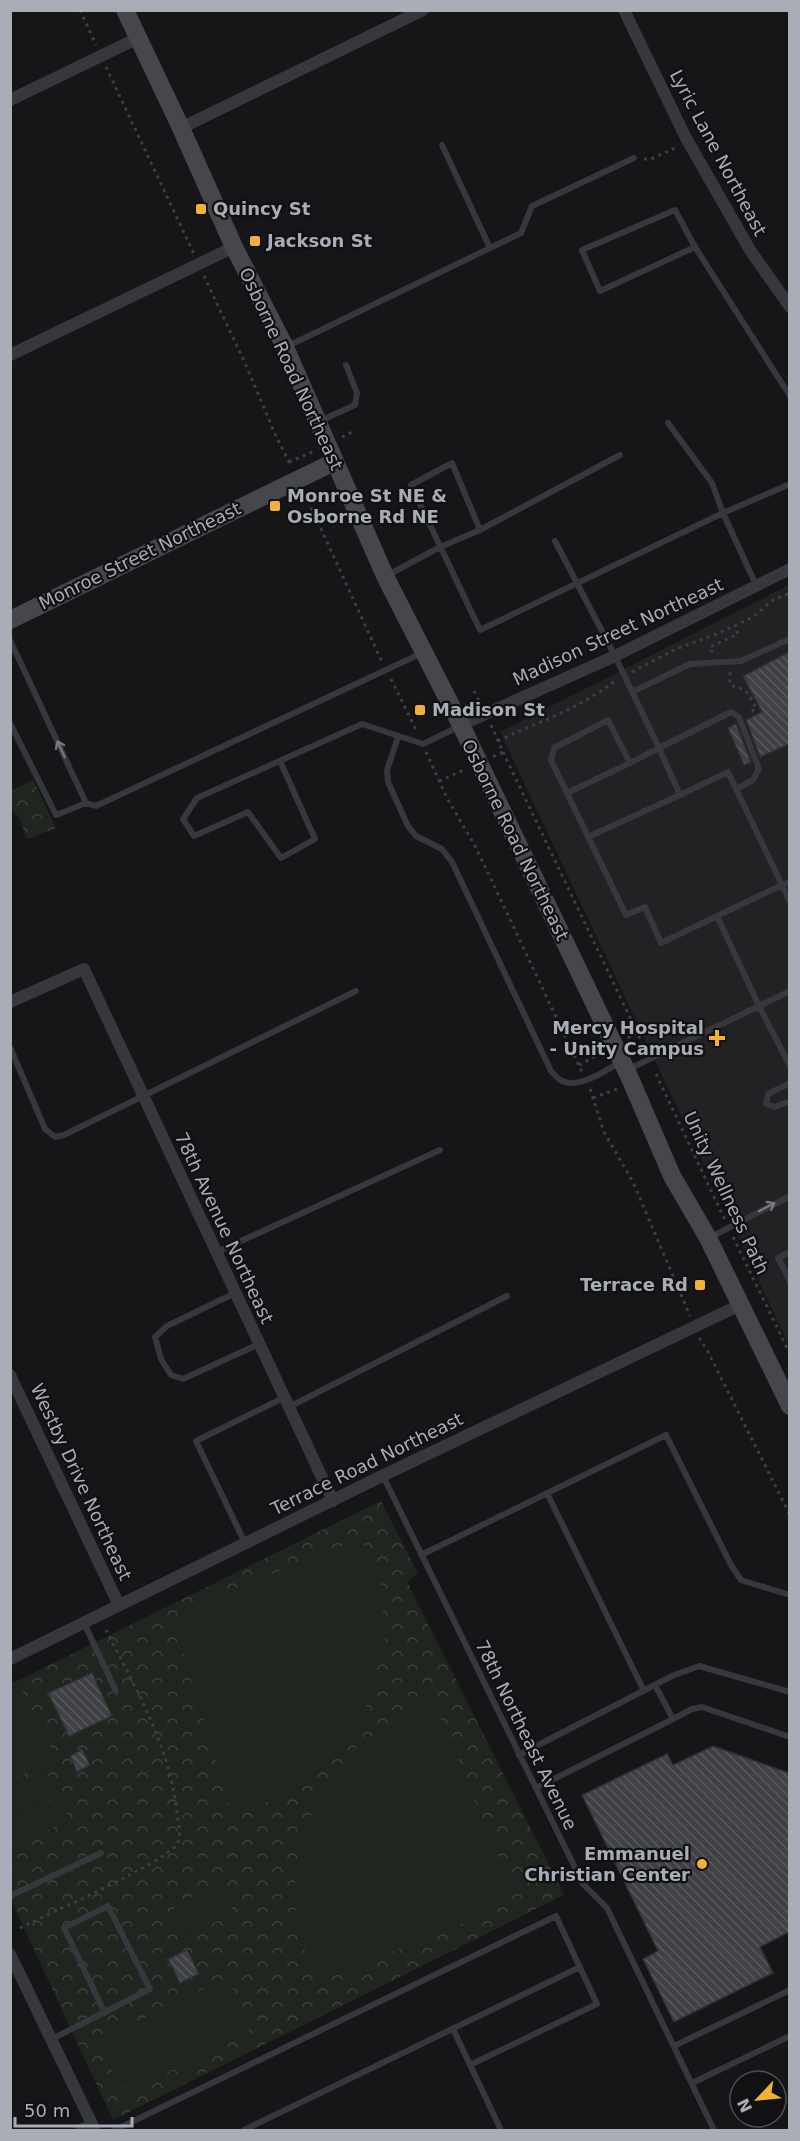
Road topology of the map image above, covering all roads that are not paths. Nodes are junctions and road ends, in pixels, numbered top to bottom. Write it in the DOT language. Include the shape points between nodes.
graph roads {
  1 [pos="125,10"];
  2 [pos="423,10"];
  3 [pos="624,10"];
  4 [pos="138,38"];
  5 [pos="10,100"];
  6 [pos="181,128"];
  7 [pos="442,145"];
  8 [pos="634,158"];
  9 [pos="234,247"];
  10 [pos="695,247"];
  11 [pos="490,248"];
  12 [pos="789,307"];
  13 [pos="285,347"];
  14 [pos="10,355"];
  15 [pos="346,365"];
  16 [pos="789,396"];
  17 [pos="317,422"];
  18 [pos="668,423"];
  19 [pos="620,454"];
  20 [pos="334,462"];
  21 [pos="789,484"];
  22 [pos="723,513"];
  23 [pos="480,530"];
  24 [pos="555,541"];
  25 [pos="440,547"];
  26 [pos="789,569"];
  27 [pos="385,576"];
  28 [pos="579,584"];
  29 [pos="756,586"];
  30 [pos="10,620"];
  31 [pos="789,639"];
  32 [pos="10,640"];
  33 [pos="423,652"];
  34 [pos="615,656"];
  35 [pos="632,692"];
  36 [pos="10,723"];
  37 [pos="460,725"];
  38 [pos="398,737"];
  39 [pos="659,748"];
  40 [pos="280,761"];
  41 [pos="630,763"];
  42 [pos="736,789"];
  43 [pos="567,793"];
  44 [pos="680,795"];
  45 [pos="86,802"];
  46 [pos="588,837"];
  47 [pos="789,882"];
  48 [pos="782,885"];
  49 [pos="789,902"];
  50 [pos="717,916"];
  51 [pos="356,991"];
  52 [pos="789,991"];
  53 [pos="10,1002"];
  54 [pos="759,1006"];
  55 [pos="10,1047"];
  56 [pos="624,1066"];
  57 [pos="789,1066"];
  58 [pos="789,1083"];
  59 [pos="142,1096"];
  60 [pos="789,1101"];
  61 [pos="440,1150"];
  62 [pos="789,1196"];
  63 [pos="708,1238"];
  64 [pos="216,1252"];
  65 [pos="789,1252"];
  66 [pos="789,1281"];
  67 [pos="235,1293"];
  68 [pos="507,1296"];
  69 [pos="740,1305"];
  70 [pos="259,1344"];
  71 [pos="10,1375"];
  72 [pos="287,1402"];
  73 [pos="789,1406"];
  74 [pos="382,1476"];
  75 [pos="547,1493"];
  76 [pos="333,1501"];
  77 [pos="245,1543"];
  78 [pos="421,1555"];
  79 [pos="789,1595"];
  80 [pos="119,1605"];
  81 [pos="83,1623"];
  82 [pos="10,1659"];
  83 [pos="655,1685"];
  84 [pos="644,1690"];
  85 [pos="116,1691"];
  86 [pos="789,1692"];
  87 [pos="673,1719"];
  88 [pos="789,1737"];
  89 [pos="519,1755"];
  90 [pos="536,1788"];
  91 [pos="100,1853"];
  92 [pos="10,1896"];
  93 [pos="10,1954"];
  94 [pos="580,1967"];
  95 [pos="789,1990"];
  96 [pos="105,2013"];
  97 [pos="453,2029"];
  98 [pos="789,2036"];
  99 [pos="51,2040"];
  100 [pos="674,2046"];
  101 [pos="470,2065"];
  102 [pos="692,2083"];
  103 [pos="89,2129"];
  104 [pos="115,2130"];
  105 [pos="244,2130"];
  106 [pos="501,2130"];
  107 [pos="714,2130"];
  1 -- 4 [label="street, Osborne Road Northeast"];
  2 -- 6 [label="street"];
  3 -- 12 [label="street, Lyric Lane Northeast" via="688,141 750,250"];
  4 -- 5 [label="street"];
  4 -- 6 [label="street, Osborne Road Northeast"];
  6 -- 9 [label="street, Osborne Road Northeast"];
  7 -- 11 [label="lane"];
  8 -- 11 [label="lane" via="532,207 521,233"];
  9 -- 13 [label="street, Osborne Road Northeast"];
  9 -- 14 [label="street"];
  10 -- 10 [label="lane" via="600,291 582,250 675,210"];
  10 -- 16 [label="lane"];
  11 -- 13 [label="lane"];
  13 -- 17 [label="street, Osborne Road Northeast"];
  15 -- 17 [label="lane" via="357,393 355,405"];
  17 -- 20 [label="street, Osborne Road Northeast"];
  18 -- 22 [label="lane" via="712,483"];
  19 -- 23 [label="lane"];
  20 -- 27 [label="street, Osborne Road Northeast"];
  20 -- 30 [label="street, Monroe Street Northeast"];
  21 -- 22 [label="lane"];
  22 -- 28 [label="lane"];
  22 -- 29 [label="lane"];
  23 -- 25 [label="lane"];
  23 -- 25 [label="lane" via="452,464 411,485"];
  24 -- 28 [label="lane"];
  25 -- 27 [label="lane"];
  25 -- 28 [label="lane" via="480,630"];
  26 -- 29 [label="street, Madison Street Northeast"];
  27 -- 33 [label="street, Osborne Road Northeast"];
  28 -- 34 [label="lane"];
  29 -- 34 [label="street, Madison Street Northeast"];
  31 -- 35 [label="lane" via="741,661 690,664"];
  45 -- 32 [label="lane, one-way"];
  33 -- 37 [label="street, Osborne Road Northeast"];
  33 -- 45 [label="lane" via="96,806"];
  34 -- 35 [label="lane"];
  34 -- 37 [label="street, Madison Street Northeast"];
  35 -- 39 [label="lane"];
  36 -- 45 [label="lane" via="56,815"];
  37 -- 38 [label="lane" via="423,744"];
  37 -- 56 [label="street, Osborne Road Northeast"];
  38 -- 40 [label="lane" via="362,724"];
  38 -- 56 [label="lane" via="387,770 388,783 408,826 417,836 442,849 452,862 551,1071 561,1081 574,1083"];
  39 -- 41 [label="lane"];
  39 -- 42 [label="lane" via="731,712 739,717 759,770 753,780"];
  39 -- 44 [label="lane"];
  40 -- 40 [label="lane" via="197,798 183,819 194,836 248,812 281,858 315,839"];
  41 -- 43 [label="lane"];
  41 -- 43 [label="lane" via="608,720 554,748 551,760"];
  42 -- 44 [label="lane" via="728,772"];
  42 -- 48 [label="lane"];
  43 -- 46 [label="lane"];
  44 -- 46 [label="lane"];
  46 -- 50 [label="lane" via="626,915 645,907 662,943"];
  47 -- 48 [label="lane"];
  48 -- 49 [label="lane"];
  48 -- 50 [label="lane"];
  50 -- 54 [label="lane"];
  51 -- 59 [label="lane"];
  52 -- 54 [label="lane"];
  53 -- 59 [label="street, 78th Avenue Northeast" via="84,969"];
  54 -- 56 [label="lane"];
  54 -- 57 [label="lane"];
  55 -- 59 [label="lane" via="45,1129 55,1137"];
  56 -- 63 [label="street, Osborne Road Northeast" via="672,1176"];
  58 -- 60 [label="lane" via="768,1094 766,1104 775,1107"];
  59 -- 64 [label="street, 78th Avenue Northeast"];
  61 -- 64 [label="lane"];
  63 -- 62 [label="lane, one-way"];
  63 -- 69 [label="street, Osborne Road Northeast"];
  64 -- 67 [label="street, 78th Avenue Northeast"];
  65 -- 66 [label="lane" via="778,1258"];
  67 -- 70 [label="street, 78th Avenue Northeast"];
  67 -- 70 [label="lane" via="167,1326 156,1337 161,1359 171,1376 183,1379"];
  68 -- 72 [label="lane"];
  69 -- 73 [label="street, Osborne Road Northeast"];
  69 -- 74 [label="street, Terrace Road Northeast"];
  70 -- 72 [label="street, 78th Avenue Northeast"];
  71 -- 80 [label="street, Westby Drive Northeast"];
  72 -- 76 [label="street, 78th Avenue Northeast"];
  72 -- 77 [label="lane" via="196,1441"];
  74 -- 76 [label="street, Terrace Road Northeast"];
  74 -- 78 [label="lane, 78th Northeast Avenue"];
  75 -- 78 [label="lane"];
  75 -- 79 [label="lane" via="666,1435 741,1580"];
  75 -- 84 [label="lane"];
  76 -- 77 [label="street, Terrace Road Northeast"];
  77 -- 80 [label="street, Terrace Road Northeast"];
  78 -- 89 [label="lane, 78th Northeast Avenue"];
  80 -- 81 [label="street, Terrace Road Northeast"];
  81 -- 82 [label="street, Terrace Road Northeast"];
  81 -- 85 [label="lane"];
  83 -- 84 [label="lane"];
  83 -- 86 [label="lane" via="699,1666"];
  83 -- 87 [label="lane"];
  84 -- 89 [label="lane"];
  87 -- 88 [label="lane" via="702,1707"];
  87 -- 90 [label="lane"];
  89 -- 90 [label="lane, 78th Northeast Avenue"];
  90 -- 100 [label="lane, 78th Northeast Avenue" via="583,1884 607,1908"];
  91 -- 92 [label="lane"];
  93 -- 99 [label="street"];
  94 -- 97 [label="lane"];
  94 -- 101 [label="lane" via="597,2004"];
  94 -- 104 [label="lane" via="556,1916"];
  95 -- 100 [label="lane"];
  96 -- 96 [label="lane" via="150,1989 108,1906 64,1928"];
  96 -- 99 [label="lane"];
  97 -- 101 [label="lane"];
  97 -- 105 [label="lane"];
  98 -- 102 [label="lane"];
  99 -- 103 [label="street"];
  100 -- 102 [label="lane, 78th Northeast Avenue"];
  101 -- 106 [label="lane"];
  102 -- 107 [label="lane, 78th Northeast Avenue"];
}
